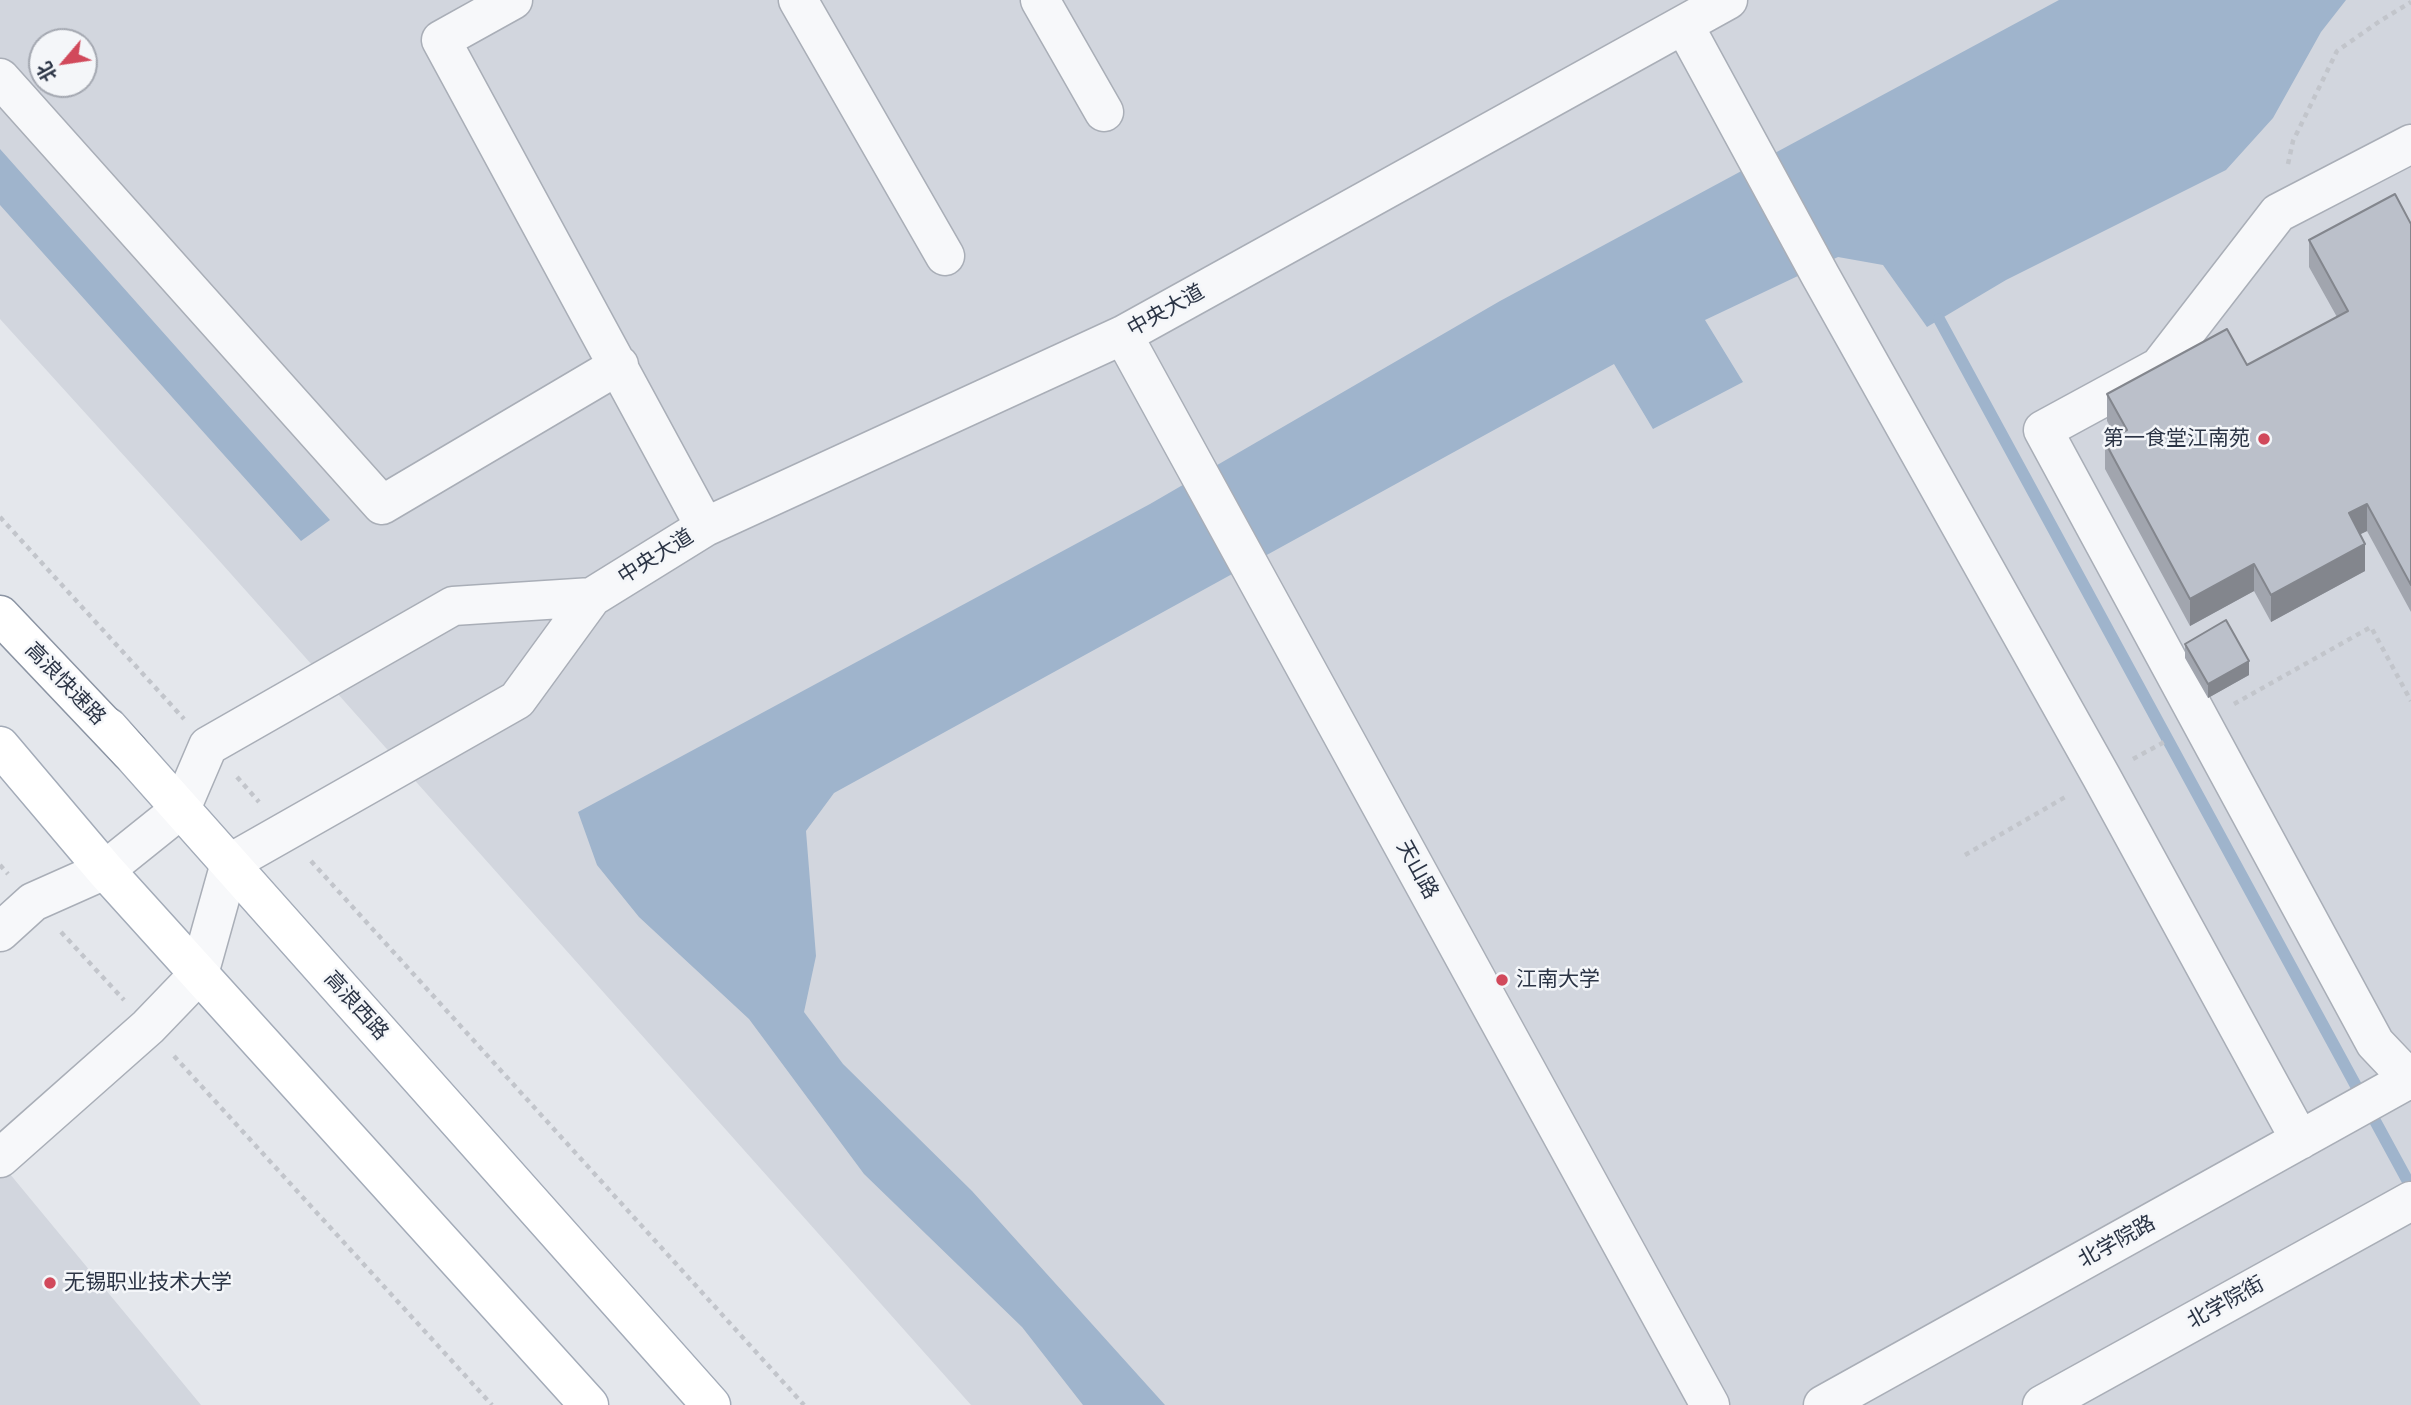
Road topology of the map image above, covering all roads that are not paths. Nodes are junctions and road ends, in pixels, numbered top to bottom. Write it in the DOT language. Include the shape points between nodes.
graph roads {
  1 [pos="513,0"];
  2 [pos="798,0"];
  3 [pos="1040,0"];
  4 [pos="1728,0"];
  5 [pos="1684,25"];
  6 [pos="0,78"];
  7 [pos="1104,112"];
  8 [pos="2411,144"];
  9 [pos="945,256"];
  10 [pos="1123,335"];
  11 [pos="619,365"];
  12 [pos="705,527"];
  13 [pos="592,597"];
  14 [pos="0,608"];
  15 [pos="0,615"];
  16 [pos="0,746"];
  17 [pos="130,752"];
  18 [pos="181,809"];
  19 [pos="230,863"];
  20 [pos="105,870"];
  21 [pos="0,932"];
  22 [pos="198,974"];
  23 [pos="2411,1079"];
  24 [pos="2300,1140"];
  25 [pos="0,1158"];
  26 [pos="2411,1201"];
  27 [pos="589,1405"];
  28 [pos="711,1405"];
  29 [pos="1710,1405"];
  30 [pos="1823,1405"];
  31 [pos="2042,1405"];
  1 -- 11 [label="street" via="441,40"];
  2 -- 9 [label="street"];
  3 -- 7 [label="street"];
  4 -- 5 [label="street, 中央大道"];
  5 -- 10 [label="street, 中央大道"];
  5 -- 24 [label="street"];
  6 -- 11 [label="street" via="382,505"];
  8 -- 23 [label="street" via="2278,213 2159,367 2043,430 2375,1044"];
  10 -- 12 [label="street, 中央大道"];
  10 -- 29 [label="street, 天山路"];
  11 -- 12 [label="street"];
  12 -- 13 [label="street, 中央大道"];
  13 -- 18 [label="street" via="453,606 208,746"];
  13 -- 19 [label="street" via="517,700"];
  14 -- 17 [label="main road, 高浪西路"];
  15 -- 17 [label="main road, 高浪快速路"];
  16 -- 20 [label="main road"];
  17 -- 18 [label="main road, 高浪西路"];
  18 -- 19 [label="main road, 高浪西路"];
  18 -- 20 [label="street"];
  19 -- 22 [label="street"];
  19 -- 28 [label="main road, 高浪西路"];
  20 -- 21 [label="street" via="33,902"];
  20 -- 22 [label="main road"];
  22 -- 25 [label="street" via="148,1027"];
  22 -- 27 [label="main road"];
  23 -- 24 [label="street, 北学院路"];
  24 -- 30 [label="street, 北学院路"];
  26 -- 31 [label="street, 北学院街"];
}
